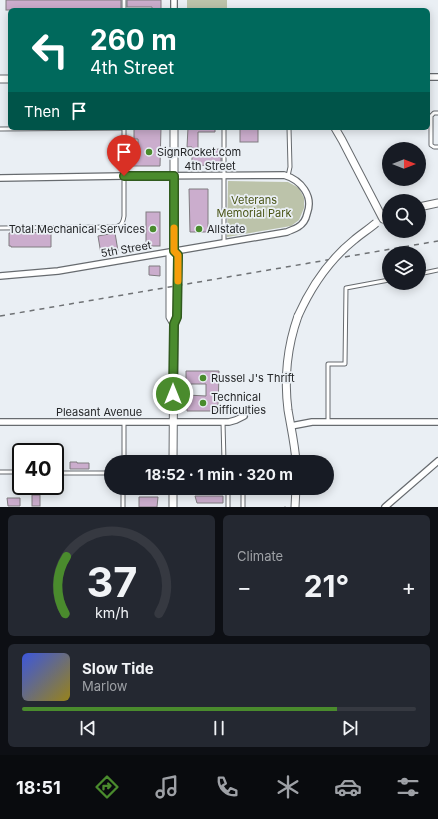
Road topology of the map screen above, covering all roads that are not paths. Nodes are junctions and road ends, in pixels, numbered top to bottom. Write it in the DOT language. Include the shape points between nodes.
graph roads {
  1 [pos="438,113"];
  2 [pos="124,130"];
  3 [pos="174,130"];
  4 [pos="224,130"];
  5 [pos="289,130"];
  6 [pos="336,130"];
  7 [pos="438,147"];
  8 [pos="124,176"];
  9 [pos="174,176"];
  10 [pos="224,176"];
  11 [pos="288,176"];
  12 [pos="0,178"];
  13 [pos="438,203"];
  14 [pos="426,206"];
  15 [pos="382,211"];
  16 [pos="382,220"];
  17 [pos="0,228"];
  18 [pos="224,243"];
  19 [pos="174,251"];
  20 [pos="438,270"];
  21 [pos="426,273"];
  22 [pos="0,276"];
  23 [pos="382,281"];
  24 [pos="244,416"];
  25 [pos="0,422"];
  26 [pos="124,422"];
  27 [pos="173,422"];
  28 [pos="223,422"];
  29 [pos="328,422"];
  30 [pos="438,422"];
  31 [pos="291,426"];
  32 [pos="124,455"];
  33 [pos="173,455"];
  34 [pos="224,455"];
  35 [pos="295,455"];
  36 [pos="438,461"];
  37 [pos="0,472"];
  38 [pos="12,472"];
  39 [pos="64,473"];
  40 [pos="104,473"];
  41 [pos="124,495"];
  42 [pos="173,495"];
  43 [pos="228,495"];
  44 [pos="243,495"];
  45 [pos="296,495"];
  46 [pos="123,507"];
  47 [pos="173,507"];
  48 [pos="228,507"];
  49 [pos="243,507"];
  50 [pos="295,507"];
  51 [pos="385,507"];
  1 -- 7 [label="lane" via="431,116 431,145"];
  2 -- 8 [label="lane"];
  3 -- 9 [label="street"];
  4 -- 10 [label="lane"];
  5 -- 11 [label="lane"];
  6 -- 15 [label="street"];
  8 -- 9 [label="street, 4th Street"];
  8 -- 12 [label="street, 4th Street"];
  8 -- 17 [label="lane" via="124,216 122,224 118,226"];
  9 -- 10 [label="street, 4th Street"];
  9 -- 19 [label="street"];
  10 -- 11 [label="street, 4th Street"];
  10 -- 18 [label="lane"];
  11 -- 18 [label="street, 5th Street" via="305,189 308,196 308,211 302,223 287,232"];
  13 -- 14 [label="street"];
  16 -- 31 [label="street, bridge" via="339,253 311,291 298,316 286,372"];
  18 -- 19 [label="street, 5th Street"];
  19 -- 22 [label="street, 5th Street" via="58,271"];
  19 -- 27 [label="street" via="170,256 170,317 174,324"];
  20 -- 21 [label="lane"];
  23 -- 29 [label="lane" via="346,288 345,364 328,364"];
  24 -- 28 [label="street, Pleasant Avenue" via="234,421"];
  25 -- 26 [label="street, Pleasant Avenue"];
  26 -- 27 [label="street, Pleasant Avenue"];
  26 -- 32 [label="lane"];
  27 -- 28 [label="street, Pleasant Avenue"];
  27 -- 33 [label="street"];
  28 -- 34 [label="lane"];
  29 -- 30 [label="street"];
  29 -- 31 [label="street"];
  31 -- 35 [label="street"];
  36 -- 51 [label="street"];
  37 -- 38 [label="lane"];
  39 -- 40 [label="lane"];
  41 -- 46 [label="lane"];
  42 -- 47 [label="street"];
  43 -- 48 [label="lane"];
  44 -- 49 [label="lane"];
  45 -- 50 [label="street"];
}
